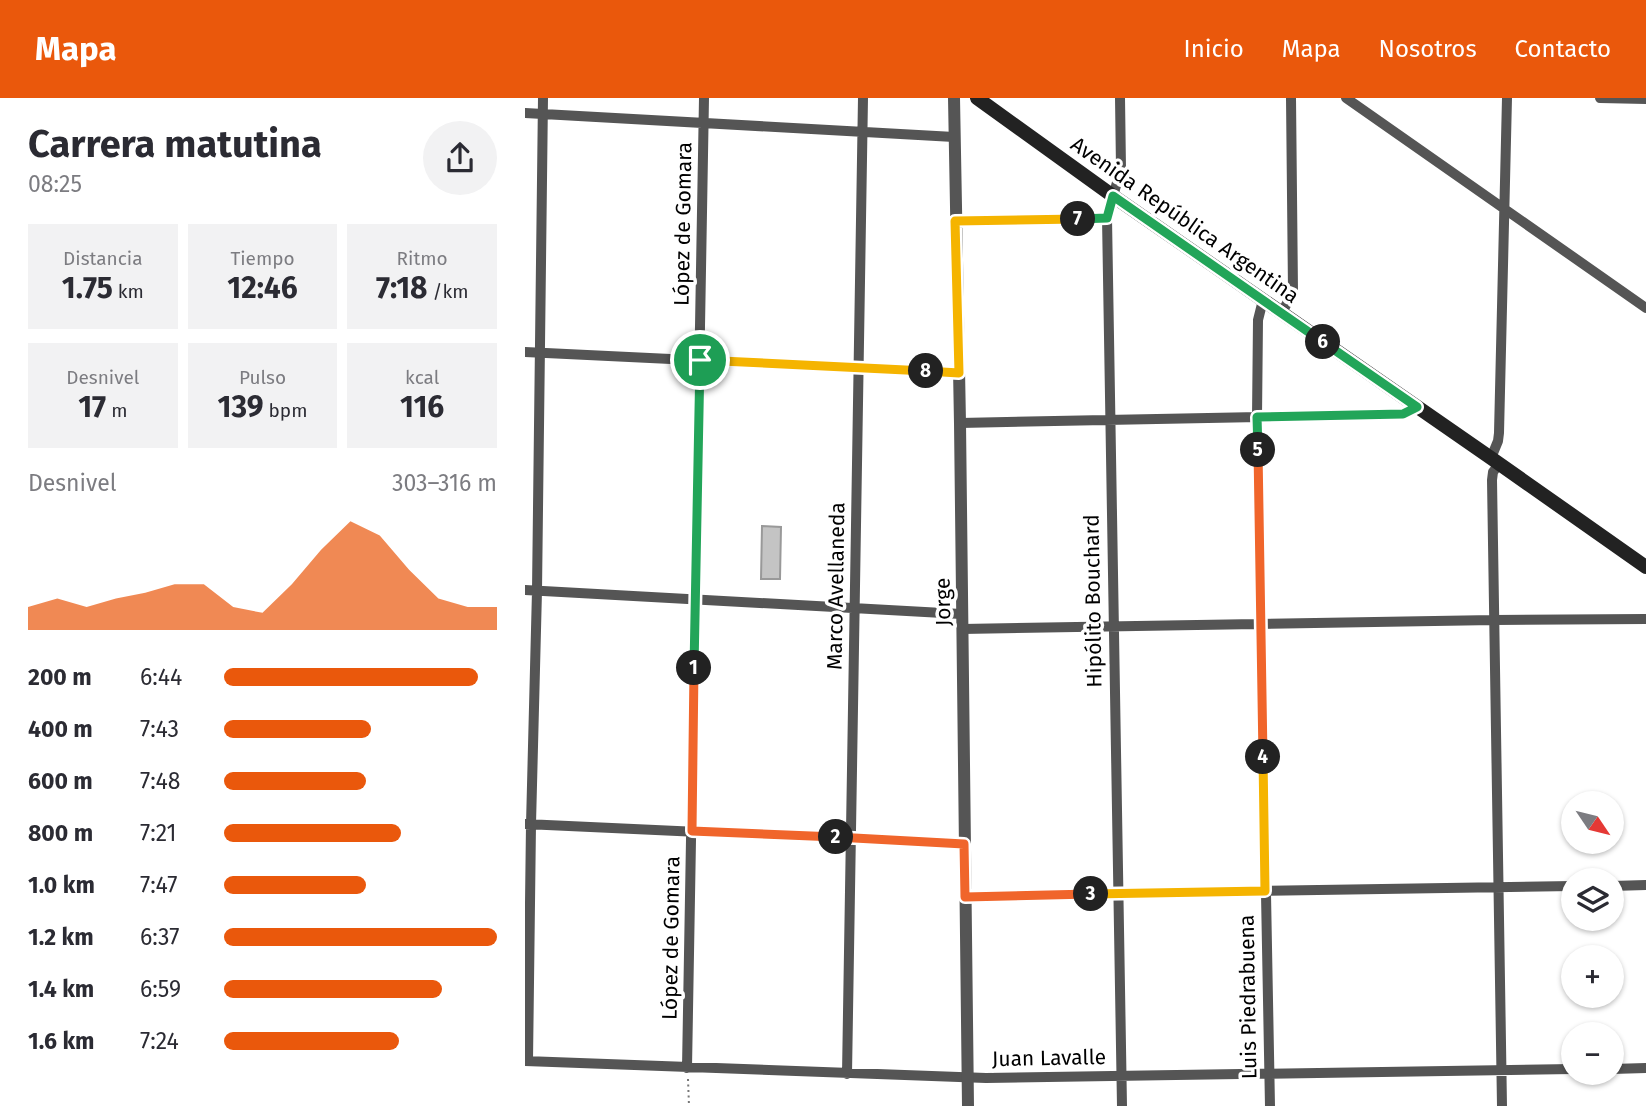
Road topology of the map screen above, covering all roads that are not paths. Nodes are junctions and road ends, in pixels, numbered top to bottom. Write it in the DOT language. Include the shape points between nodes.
graph roads {
  1 [pos="543,98"];
  2 [pos="704,98"];
  3 [pos="863,98"];
  4 [pos="954,98"];
  5 [pos="978,98"];
  6 [pos="1120,98"];
  7 [pos="1291,98"];
  8 [pos="1346,98"];
  9 [pos="1507,98"];
  10 [pos="1600,98"];
  11 [pos="1646,99"];
  12 [pos="525,113"];
  13 [pos="542,114"];
  14 [pos="703,123"];
  15 [pos="863,131"];
  16 [pos="954,137"];
  17 [pos="1113,196"];
  18 [pos="1505,209"];
  19 [pos="1107,218"];
  20 [pos="955,221"];
  21 [pos="1263,300"];
  22 [pos="1646,308"];
  23 [pos="1282,313"];
  24 [pos="525,352"];
  25 [pos="540,353"];
  26 [pos="700,360"];
  27 [pos="858,368"];
  28 [pos="959,373"];
  29 [pos="1417,407"];
  30 [pos="1257,417"];
  31 [pos="1110,420"];
  32 [pos="960,423"];
  33 [pos="1495,461"];
  34 [pos="1646,567"];
  35 [pos="525,590"];
  36 [pos="537,591"];
  37 [pos="695,598"];
  38 [pos="855,607"];
  39 [pos="961,614"];
  40 [pos="1646,619"];
  41 [pos="1494,620"];
  42 [pos="1261,624"];
  43 [pos="1113,626"];
  44 [pos="962,629"];
  45 [pos="528,824"];
  46 [pos="692,831"];
  47 [pos="852,838"];
  48 [pos="964,844"];
  49 [pos="1646,885"];
  50 [pos="1624,886"];
  51 [pos="1561,887"];
  52 [pos="1497,888"];
  53 [pos="1265,891"];
  54 [pos="1118,893"];
  55 [pos="965,897"];
  56 [pos="526,1061"];
  57 [pos="687,1068"];
  58 [pos="1646,1068"];
  59 [pos="1561,1069"];
  60 [pos="1624,1069"];
  61 [pos="1501,1071"];
  62 [pos="847,1074"];
  63 [pos="1269,1075"];
  64 [pos="1122,1076"];
  65 [pos="967,1078"];
  66 [pos="968,1106"];
  67 [pos="1122,1106"];
  68 [pos="1270,1106"];
  69 [pos="1501,1106"];
  1 -- 13 [label="street"];
  2 -- 14 [label="street, López de Gomara"];
  3 -- 15 [label="street, Marco Avellaneda"];
  4 -- 16 [label="street, Jorge"];
  5 -- 17 [label="main road, Avenida República Argentina"];
  6 -- 17 [label="street, Hipólito Bouchard" via="1121,168"];
  7 -- 23 [label="street" via="1293,291"];
  8 -- 18 [label="street"];
  9 -- 18 [label="street"];
  10 -- 11 [label="street"];
  12 -- 13 [label="street"];
  13 -- 14 [label="street"];
  13 -- 25 [label="street"];
  14 -- 15 [label="street"];
  14 -- 26 [label="street, López de Gomara"];
  15 -- 16 [label="street"];
  15 -- 27 [label="street, Marco Avellaneda"];
  16 -- 20 [label="street, Jorge"];
  17 -- 19 [label="street, Hipólito Bouchard"];
  17 -- 21 [label="main road, Avenida República Argentina"];
  18 -- 22 [label="street"];
  18 -- 33 [label="street"];
  19 -- 20 [label="street"];
  19 -- 31 [label="street, Hipólito Bouchard"];
  20 -- 28 [label="street, Jorge"];
  21 -- 23 [label="main road, Avenida República Argentina"];
  21 -- 30 [label="street, Luis Piedrabuena" via="1258,320"];
  23 -- 29 [label="main road, Avenida República Argentina"];
  24 -- 25 [label="street"];
  25 -- 26 [label="street"];
  25 -- 36 [label="street"];
  26 -- 27 [label="street"];
  26 -- 37 [label="street, López de Gomara"];
  27 -- 28 [label="street"];
  27 -- 38 [label="street, Marco Avellaneda"];
  28 -- 32 [label="street, Jorge"];
  29 -- 30 [label="street" via="1403,414"];
  29 -- 33 [label="main road, Avenida República Argentina"];
  30 -- 31 [label="street"];
  30 -- 42 [label="street, Luis Piedrabuena"];
  31 -- 32 [label="street"];
  31 -- 43 [label="street, Hipólito Bouchard"];
  32 -- 39 [label="street, Jorge"];
  33 -- 34 [label="main road, Avenida República Argentina"];
  33 -- 41 [label="street"];
  35 -- 36 [label="street"];
  36 -- 37 [label="street"];
  36 -- 45 [label="street"];
  37 -- 38 [label="street"];
  37 -- 46 [label="street, López de Gomara"];
  38 -- 39 [label="street"];
  38 -- 47 [label="street, Marco Avellaneda"];
  39 -- 44 [label="street, Jorge"];
  40 -- 41 [label="street"];
  41 -- 42 [label="street"];
  41 -- 52 [label="street"];
  42 -- 43 [label="street"];
  42 -- 53 [label="street, Luis Piedrabuena"];
  43 -- 44 [label="street"];
  43 -- 54 [label="street, Hipólito Bouchard"];
  44 -- 48 [label="street, Jorge"];
  45 -- 46 [label="street"];
  45 -- 56 [label="street"];
  46 -- 47 [label="street"];
  46 -- 57 [label="street, López de Gomara"];
  47 -- 48 [label="street"];
  47 -- 62 [label="street, Marco Avellaneda"];
  48 -- 55 [label="street, Jorge"];
  49 -- 50 [label="street"];
  51 -- 52 [label="street"];
  52 -- 53 [label="street"];
  52 -- 61 [label="street"];
  53 -- 54 [label="street"];
  53 -- 63 [label="street, Luis Piedrabuena"];
  54 -- 55 [label="street"];
  54 -- 64 [label="street, Hipólito Bouchard"];
  55 -- 65 [label="street, Jorge"];
  56 -- 57 [label="street, Juan Lavalle"];
  57 -- 62 [label="street, Juan Lavalle"];
  58 -- 60 [label="street"];
  59 -- 61 [label="street, Juan Lavalle"];
  61 -- 63 [label="street, Juan Lavalle"];
  61 -- 69 [label="street"];
  62 -- 65 [label="street, Juan Lavalle"];
  63 -- 64 [label="street, Juan Lavalle"];
  63 -- 68 [label="street, Luis Piedrabuena"];
  64 -- 65 [label="street, Juan Lavalle"];
  64 -- 67 [label="street, Hipólito Bouchard"];
  65 -- 66 [label="street, Jorge"];
}
